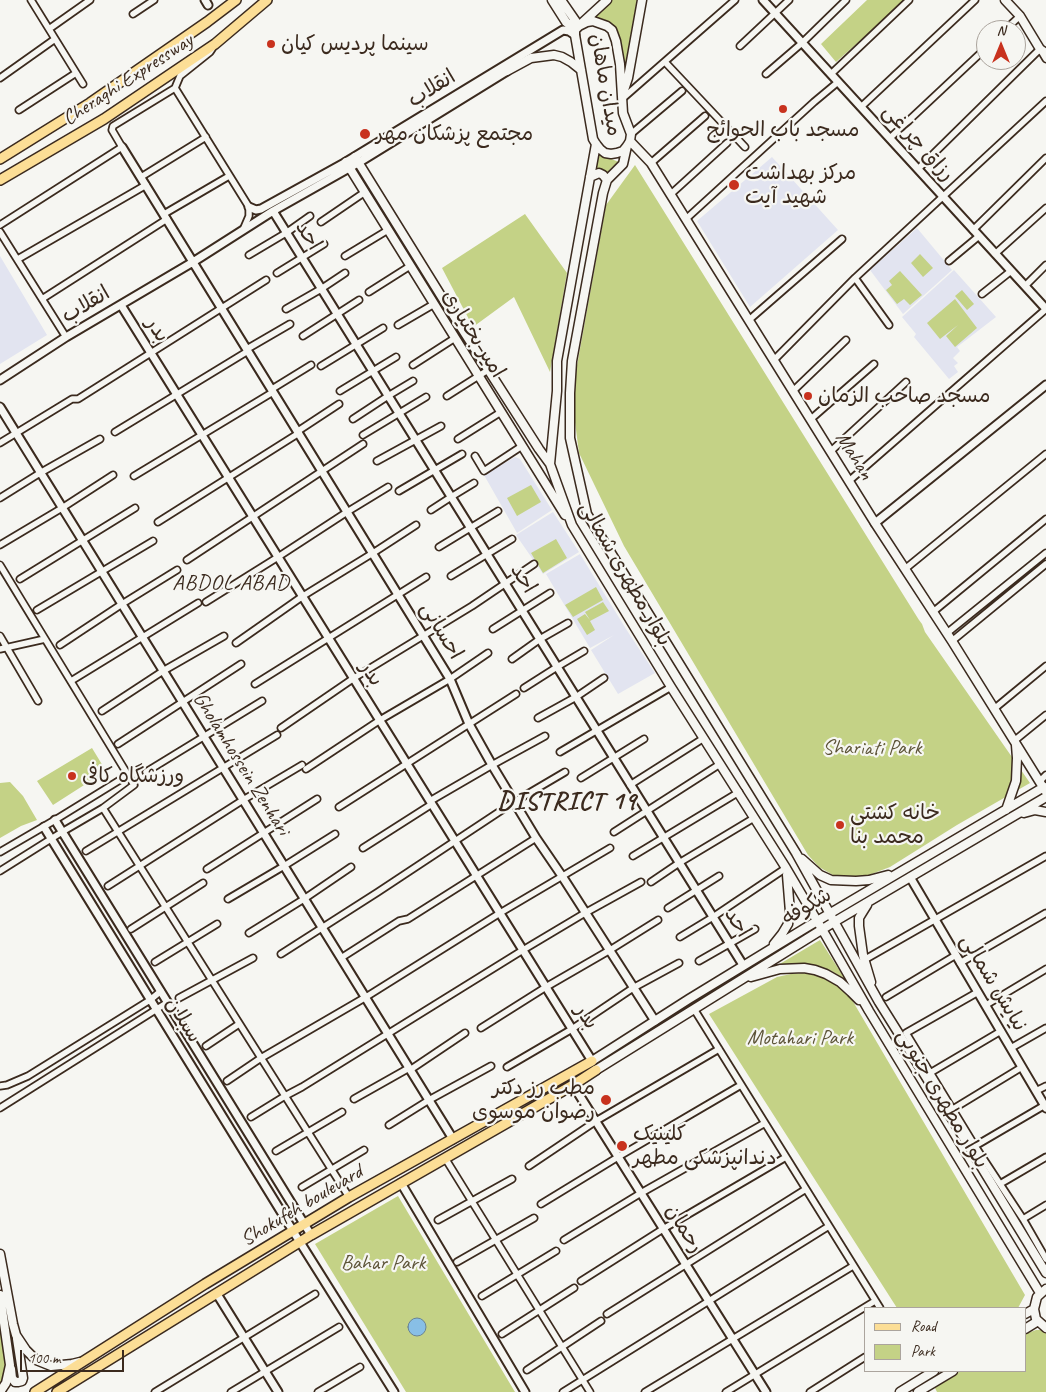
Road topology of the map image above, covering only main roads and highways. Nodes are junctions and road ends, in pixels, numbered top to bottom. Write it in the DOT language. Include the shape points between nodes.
graph roads {
  1 [pos="236,0"];
  2 [pos="268,0"];
  3 [pos="552,0"];
  4 [pos="561,0"];
  5 [pos="607,0"];
  6 [pos="642,0"];
  7 [pos="1005,0"];
  8 [pos="578,29"];
  9 [pos="1043,51"];
  10 [pos="581,70"];
  11 [pos="507,71"];
  12 [pos="622,99"];
  13 [pos="630,140"];
  14 [pos="596,144"];
  15 [pos="0,160"];
  16 [pos="357,160"];
  17 [pos="348,165"];
  18 [pos="590,177"];
  19 [pos="0,180"];
  20 [pos="607,180"];
  21 [pos="423,266"];
  22 [pos="412,269"];
  23 [pos="550,464"];
  24 [pos="572,525"];
  25 [pos="1014,741"];
  26 [pos="1044,784"];
  27 [pos="1046,797"];
  28 [pos="1006,810"];
  29 [pos="1046,812"];
  30 [pos="1012,817"];
  31 [pos="796,853"];
  32 [pos="786,868"];
  33 [pos="897,873"];
  34 [pos="881,894"];
  35 [pos="830,914"];
  36 [pos="817,921"];
  37 [pos="834,922"];
  38 [pos="822,929"];
  39 [pos="760,956"];
  40 [pos="740,980"];
  41 [pos="879,1002"];
  42 [pos="869,1011"];
  43 [pos="594,1066"];
  44 [pos="0,1254"];
  45 [pos="1046,1273"];
  46 [pos="1043,1291"];
  47 [pos="0,1295"];
  48 [pos="1034,1309"];
  49 [pos="1026,1313"];
  50 [pos="1038,1322"];
  51 [pos="1026,1328"];
  52 [pos="1046,1328"];
  53 [pos="16,1335"];
  54 [pos="86,1360"];
  55 [pos="10,1365"];
  56 [pos="952,1372"];
  57 [pos="921,1374"];
  58 [pos="929,1389"];
  59 [pos="0,1392"];
  60 [pos="35,1392"];
  61 [pos="57,1392"];
  62 [pos="900,1392"];
  63 [pos="918,1392"];
  1 -- 15 [label="main road, Cheraghi Expressway" via="90,103"];
  2 -- 19 [label="main road, Cheraghi Expressway" via="213,48 104,119"];
  3 -- 8 [label="main road" via="566,22"];
  4 -- 8 [label="main road"];
  5 -- 8 [label="main road"];
  6 -- 12 [label="main road"];
  7 -- 9 [label="main road"];
  8 -- 10 [label="main road, میدان ماهان"];
  8 -- 12 [label="main road, میدان ماهان" via="593,21 612,30 620,64"];
  10 -- 11 [label="main road" via="572,62 554,55 531,58"];
  10 -- 14 [label="main road, میدان ماهان"];
  12 -- 13 [label="main road, میدان ماهان"];
  13 -- 14 [label="main road, میدان ماهان" via="623,150 611,154"];
  13 -- 20 [label="main road, بلوار مطهری شمالی" via="622,164"];
  13 -- 25 [label="main road, Mahan" via="651,163 671,194"];
  14 -- 18 [label="main road, بلوار مطهری شمالی"];
  16 -- 21 [label="main road, امیر بختیاری"];
  17 -- 22 [label="main road, امیر بختیاری"];
  18 -- 20 [label="main road" via="599,173"];
  18 -- 23 [label="main road, بلوار مطهری شمالی" via="557,361"];
  20 -- 31 [label="main road, بلوار مطهری شمالی" via="570,381 570,438 587,514"];
  21 -- 22 [label="main road"];
  21 -- 23 [label="main road, امیر بختیاری"];
  22 -- 24 [label="main road, امیر بختیاری"];
  23 -- 24 [label="main road, بلوار مطهری شمالی"];
  24 -- 32 [label="main road, بلوار مطهری شمالی"];
  25 -- 26 [label="main road, Mahan"];
  25 -- 28 [label="main road" via="1017,770"];
  26 -- 28 [label="main road, شکوفه"];
  27 -- 30 [label="main road, شکوفه"];
  28 -- 33 [label="main road, شکوفه"];
  29 -- 30 [label="main road" via="1036,810"];
  30 -- 34 [label="main road, شکوفه"];
  31 -- 33 [label="main road" via="820,875 832,880 869,880"];
  31 -- 35 [label="main road, بلوار مطهری شمالی"];
  32 -- 36 [label="main road, بلوار مطهری شمالی"];
  32 -- 39 [label="main road" via="790,900 788,924 779,939"];
  33 -- 35 [label="main road, شکوفه"];
  34 -- 37 [label="main road, شکوفه"];
  34 -- 41 [label="main road" via="865,907 859,918 864,960"];
  35 -- 36 [label="main road, شکوفه"];
  35 -- 37 [label="main road, بلوار مطهری جنوبی"];
  36 -- 38 [label="main road, بلوار مطهری جنوبی"];
  36 -- 39 [label="main road, شکوفه"];
  37 -- 38 [label="main road, شکوفه"];
  37 -- 41 [label="main road, بلوار مطهری جنوبی"];
  38 -- 40 [label="main road, شکوفه"];
  38 -- 42 [label="main road, بلوار مطهری جنوبی"];
  39 -- 43 [label="main road, شکوفه" via="655,1021"];
  40 -- 42 [label="main road" via="780,969 815,970 840,982"];
  40 -- 43 [label="main road, شکوفه"];
  41 -- 45 [label="main road, بلوار مطهری جنوبی"];
  42 -- 46 [label="main road, بلوار مطهری جنوبی"];
  43 -- 54 [label="main road, Shokufeh boulevard" via="349,1197"];
  43 -- 61 [label="main road, Shokufeh boulevard" via="573,1086 311,1235"];
  44 -- 53 [label="main road"];
  46 -- 48 [label="main road" via="1037,1297"];
  47 -- 55 [label="main road"];
  48 -- 49 [label="main road"];
  48 -- 50 [label="main road"];
  50 -- 51 [label="main road"];
  50 -- 52 [label="main road"];
  53 -- 54 [label="main road" via="36,1360 50,1366"];
  53 -- 55 [label="main road" via="22,1380 15,1382"];
  54 -- 60 [label="main road, Shokufeh boulevard"];
  55 -- 59 [label="main road" via="6,1383"];
  56 -- 58 [label="main road"];
  57 -- 62 [label="main road"];
  58 -- 63 [label="main road"];
}
